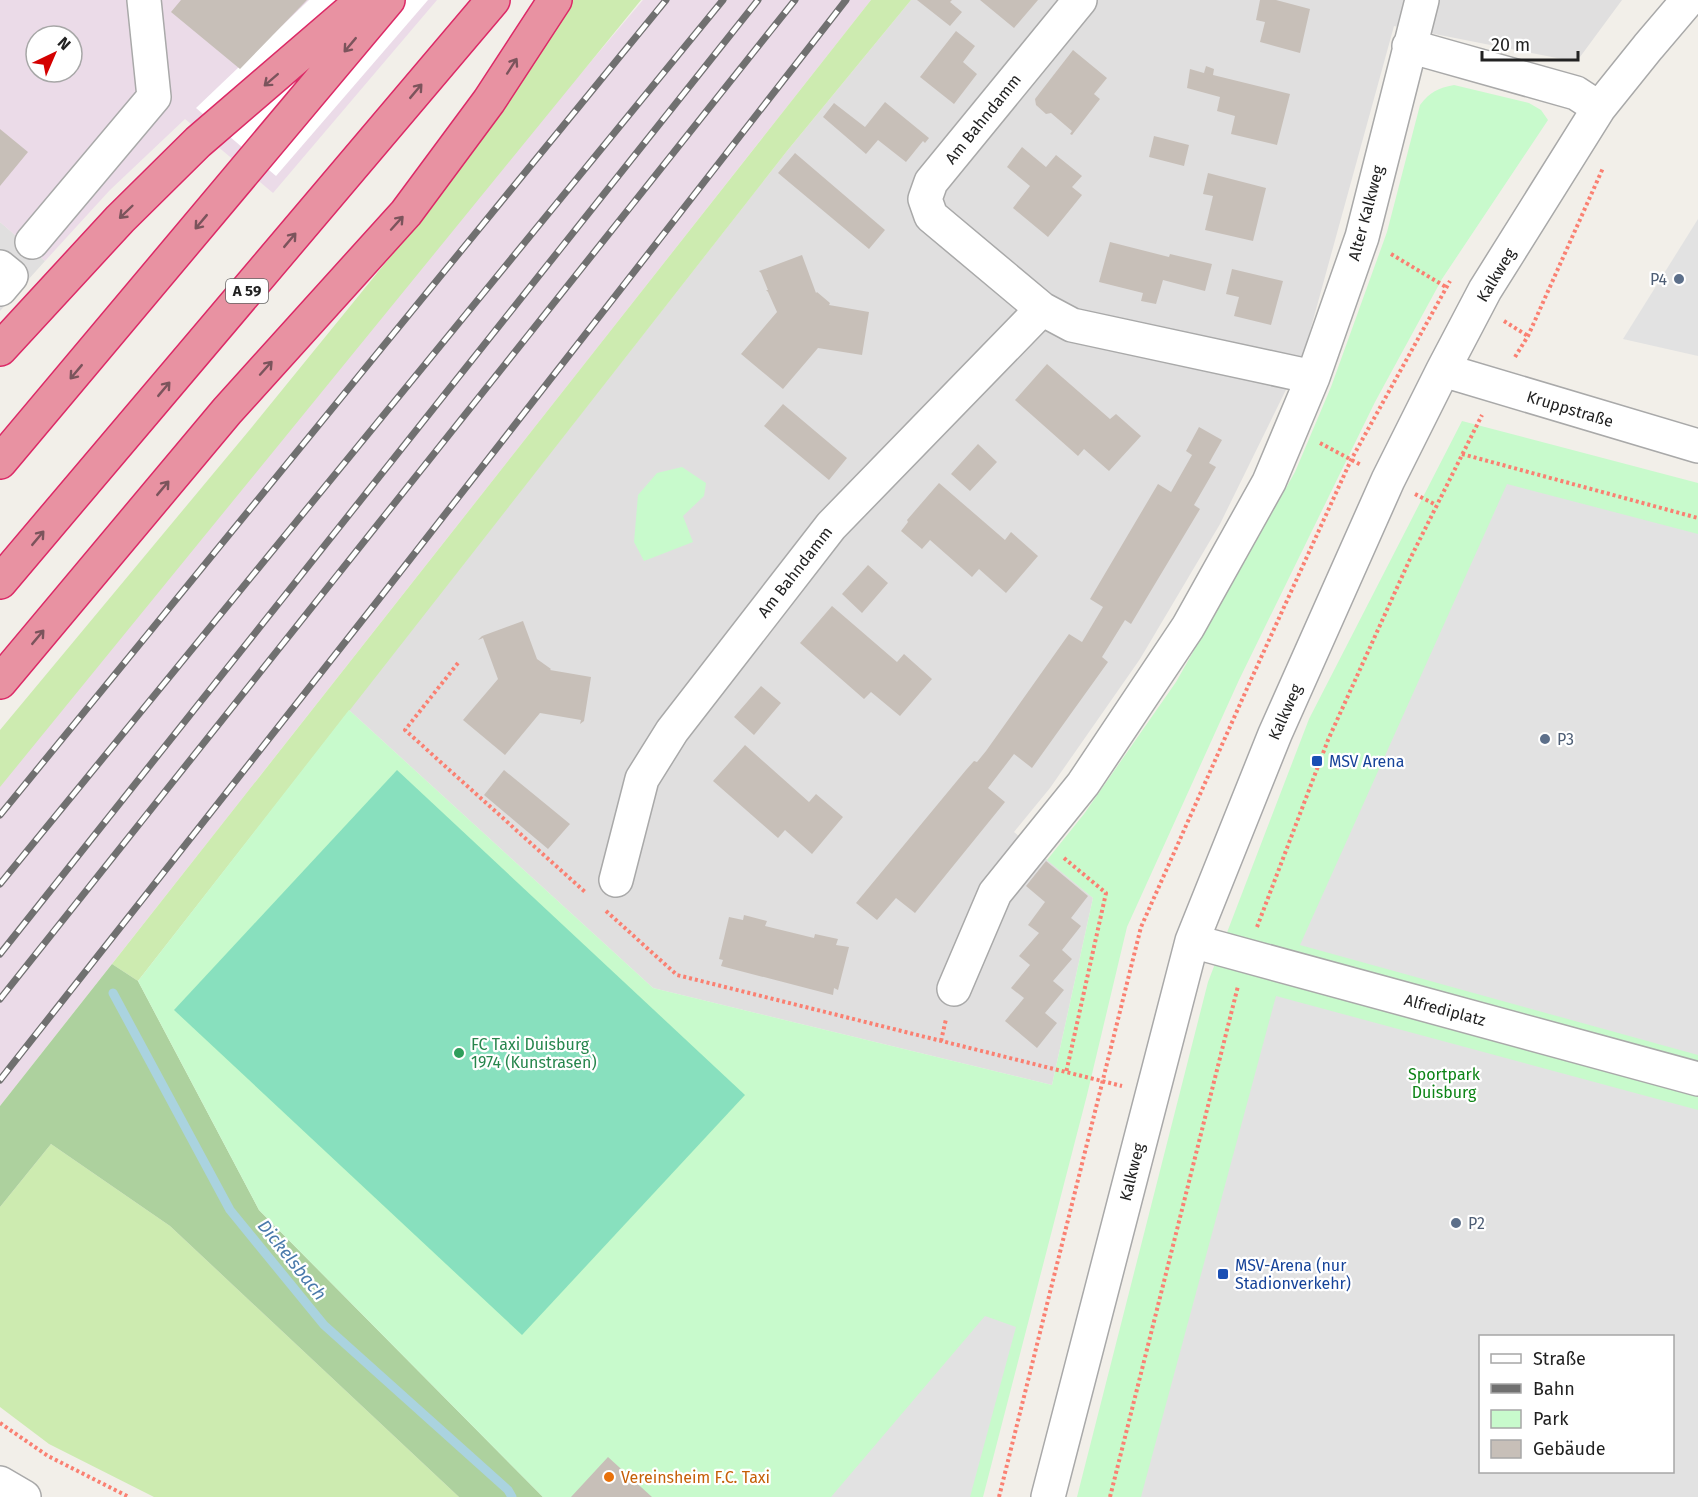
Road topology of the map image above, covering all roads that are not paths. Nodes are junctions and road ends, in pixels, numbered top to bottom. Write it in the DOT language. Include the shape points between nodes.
graph roads {
  1 [pos="144,0"];
  2 [pos="363,0"];
  3 [pos="388,0"];
  4 [pos="493,0"];
  5 [pos="555,0"];
  6 [pos="1080,0"];
  7 [pos="1422,0"];
  8 [pos="1688,0"];
  9 [pos="1409,45"];
  10 [pos="1599,108"];
  11 [pos="32,242"];
  12 [pos="0,267"];
  13 [pos="0,289"];
  14 [pos="1042,309"];
  15 [pos="0,349"];
  16 [pos="1443,370"];
  17 [pos="1313,377"];
  18 [pos="1698,446"];
  19 [pos="0,462"];
  20 [pos="0,582"];
  21 [pos="0,682"];
  22 [pos="602,887"];
  23 [pos="1192,941"];
  24 [pos="954,989"];
  25 [pos="1698,1079"];
  26 [pos="0,1483"];
  27 [pos="24,1497"];
  28 [pos="1048,1497"];
  1 -- 11 [label="street" via="154,97"];
  2 -- 15 [label="highway, one-way" via="198,142 120,219"];
  3 -- 19 [label="highway, one-way"];
  20 -- 4 [label="highway, A 59, one-way"];
  21 -- 5 [label="highway, one-way" via="227,411 406,213 489,101"];
  6 -- 14 [label="street, Am Bahndamm" via="931,182 925,199 931,216"];
  7 -- 9 [label="street, Alter Kalkweg"];
  8 -- 10 [label="street, Kalkweg"];
  9 -- 10 [label="street" via="1576,93"];
  9 -- 17 [label="street, Alter Kalkweg" via="1362,237"];
  10 -- 16 [label="street, Kalkweg" via="1485,290"];
  12 -- 13 [label="street" via="11,276"];
  14 -- 17 [label="street, Am Bahndamm" via="1072,325"];
  14 -- 22 [label="street, Am Bahndamm" via="831,526 672,731 642,779"];
  16 -- 18 [label="street, Kruppstraße"];
  16 -- 23 [label="street, Kalkweg" via="1388,480 1275,734"];
  17 -- 24 [label="street" via="1269,482 1188,627 1083,784 995,893"];
  23 -- 25 [label="street, Alfrediplatz"];
  23 -- 28 [label="street, Kalkweg"];
  26 -- 27 [label="street"];
}
